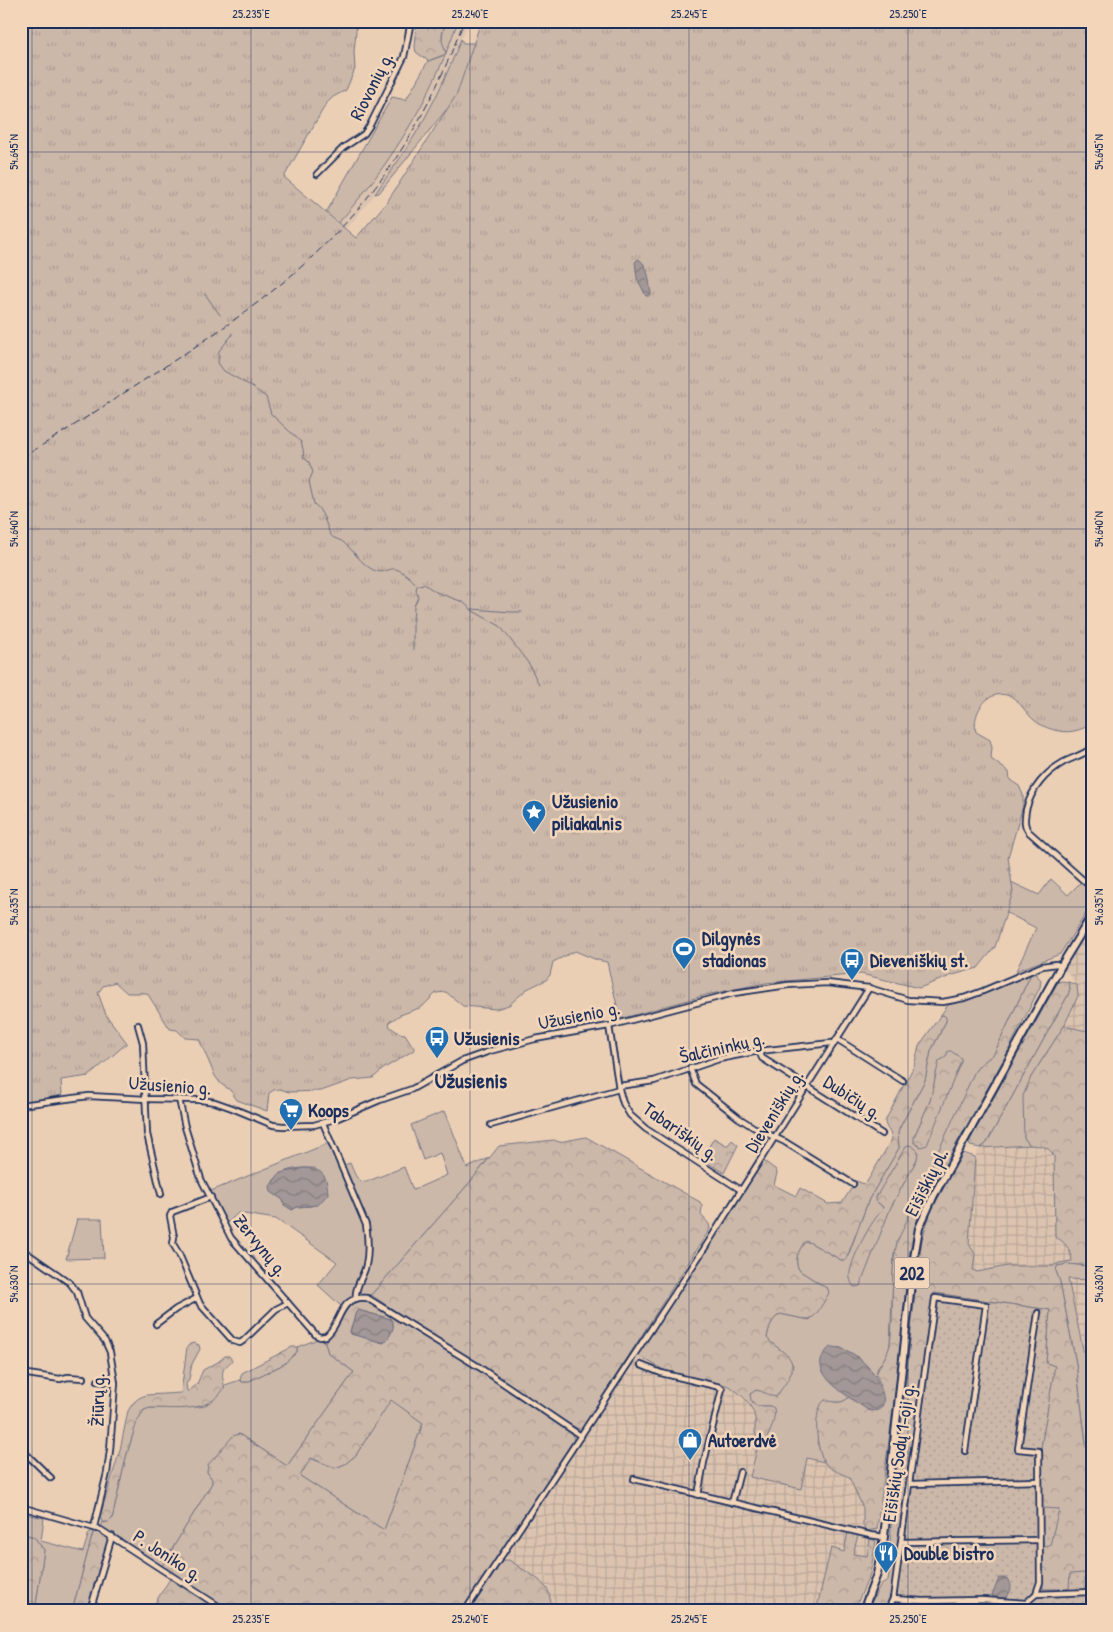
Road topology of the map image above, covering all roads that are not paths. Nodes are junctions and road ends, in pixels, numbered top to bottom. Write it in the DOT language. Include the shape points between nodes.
graph roads {
  1 [pos="411,21"];
  2 [pos="317,174"];
  3 [pos="1092,748"];
  4 [pos="1092,888"];
  5 [pos="1092,916"];
  6 [pos="1061,966"];
  7 [pos="870,988"];
  8 [pos="138,1025"];
  9 [pos="609,1026"];
  10 [pos="837,1039"];
  11 [pos="834,1044"];
  12 [pos="759,1052"];
  13 [pos="690,1068"];
  14 [pos="903,1080"];
  15 [pos="808,1086"];
  16 [pos="619,1088"];
  17 [pos="146,1099"];
  18 [pos="179,1100"];
  19 [pos="22,1105"];
  20 [pos="21,1115"];
  21 [pos="323,1123"];
  22 [pos="491,1125"];
  23 [pos="882,1134"];
  24 [pos="775,1137"];
  25 [pos="853,1184"];
  26 [pos="741,1190"];
  27 [pos="161,1194"];
  28 [pos="211,1197"];
  29 [pos="21,1249"];
  30 [pos="197,1298"];
  31 [pos="354,1300"];
  32 [pos="288,1303"];
  33 [pos="1038,1313"];
  34 [pos="156,1324"];
  35 [pos="641,1365"];
  36 [pos="21,1373"];
  37 [pos="83,1378"];
  38 [pos="98,1381"];
  39 [pos="115,1383"];
  40 [pos="580,1436"];
  41 [pos="21,1449"];
  42 [pos="965,1451"];
  43 [pos="740,1472"];
  44 [pos="51,1478"];
  45 [pos="634,1479"];
  46 [pos="1038,1481"];
  47 [pos="910,1484"];
  48 [pos="698,1495"];
  49 [pos="732,1503"];
  50 [pos="21,1507"];
  51 [pos="94,1527"];
  52 [pos="112,1536"];
  53 [pos="884,1537"];
  54 [pos="1039,1540"];
  55 [pos="901,1542"];
  56 [pos="1092,1592"];
  57 [pos="1036,1594"];
  58 [pos="893,1599"];
  59 [pos="92,1603"];
  60 [pos="1027,1603"];
  61 [pos="90,1611"];
  62 [pos="104,1611"];
  63 [pos="226,1611"];
  64 [pos="466,1611"];
  65 [pos="863,1611"];
  66 [pos="887,1611"];
  67 [pos="1027,1611"];
  1 -- 2 [label="street, Riovonių g." via="404,57 370,125 364,134"];
  3 -- 4 [label="street" via="1048,773 1032,793 1025,823 1029,832"];
  5 -- 6 [label="main road, Eišiškių pl. / 202"];
  6 -- 7 [label="street, Užusienio g." via="1042,966 950,1001 913,1001"];
  6 -- 53 [label="main road, Eišiškių pl. / 202" via="934,1195 919,1228"];
  7 -- 9 [label="street, Užusienio g." via="817,983 756,989 706,999"];
  7 -- 10 [label="street, Dieveniškių g."];
  8 -- 17 [label="street" via="143,1043"];
  9 -- 16 [label="street, Tabariškių g."];
  9 -- 21 [label="street, Užusienio g." via="490,1051 462,1061 412,1089"];
  10 -- 11 [label="street, Dieveniškių g."];
  10 -- 14 [label="street"];
  11 -- 12 [label="street, Šalčininkų g."];
  11 -- 15 [label="street, Dieveniškių g."];
  12 -- 13 [label="street, Šalčininkų g."];
  12 -- 15 [label="street, Dubičių g." via="762,1058"];
  13 -- 16 [label="street, Šalčininkų g." via="654,1081"];
  13 -- 24 [label="street" via="696,1084 739,1118"];
  15 -- 23 [label="street, Dubičių g."];
  15 -- 24 [label="street, Dieveniškių g."];
  16 -- 22 [label="street, Šalčininkų g."];
  16 -- 26 [label="street, Tabariškių g." via="626,1110 636,1121"];
  17 -- 18 [label="street, Užusienio g."];
  17 -- 19 [label="street, Užusienio g." via="89,1096"];
  17 -- 27 [label="street" via="146,1134"];
  18 -- 21 [label="street, Užusienio g." via="215,1102 278,1126"];
  18 -- 28 [label="street, Zervynų g." via="201,1179"];
  19 -- 20 [label="street"];
  21 -- 31 [label="street" via="366,1225 366,1265"];
  24 -- 25 [label="street"];
  24 -- 26 [label="street, Dieveniškių g."];
  26 -- 40 [label="street, Dieveniškių g."];
  28 -- 30 [label="street" via="172,1212 170,1216 173,1244"];
  28 -- 32 [label="street, Zervynų g." via="231,1238"];
  29 -- 39 [label="street, Žiūrų g." via="66,1279 75,1289 85,1318 108,1347"];
  30 -- 32 [label="street" via="232,1341 240,1343 276,1309"];
  30 -- 34 [label="street"];
  31 -- 32 [label="street, Zervynų g." via="342,1309 329,1334 323,1337 309,1329"];
  31 -- 40 [label="street" via="372,1300"];
  33 -- 46 [label="street" via="1018,1448 1039,1452"];
  35 -- 48 [label="street" via="722,1389"];
  36 -- 37 [label="street" via="60,1379"];
  38 -- 39 [label="street"];
  39 -- 51 [label="street, Žiūrų g." via="109,1461"];
  40 -- 64 [label="street, Dieveniškių g."];
  41 -- 44 [label="street"];
  42 -- 47 [label="street, Eišiškių Sodų 1-oji g." via="986,1305 935,1298"];
  43 -- 49 [label="street"];
  45 -- 48 [label="street"];
  46 -- 47 [label="street"];
  46 -- 54 [label="street"];
  47 -- 55 [label="street, Eišiškių Sodų 1-oji g."];
  48 -- 49 [label="street"];
  49 -- 53 [label="street"];
  50 -- 51 [label="street, P. Joniko g."];
  51 -- 52 [label="street, P. Joniko g."];
  52 -- 59 [label="street"];
  52 -- 63 [label="street, P. Joniko g."];
  53 -- 65 [label="main road, Eišiškių pl. / 202" via="878,1569"];
  54 -- 55 [label="street"];
  54 -- 57 [label="street" via="1040,1582"];
  55 -- 58 [label="street, Eišiškių Sodų 1-oji g."];
  56 -- 57 [label="street"];
  57 -- 60 [label="street"];
  58 -- 60 [label="street"];
  58 -- 66 [label="street, Eišiškių Sodų 1-oji g."];
  59 -- 61 [label="street"];
  59 -- 62 [label="street"];
  60 -- 67 [label="street"];
}
